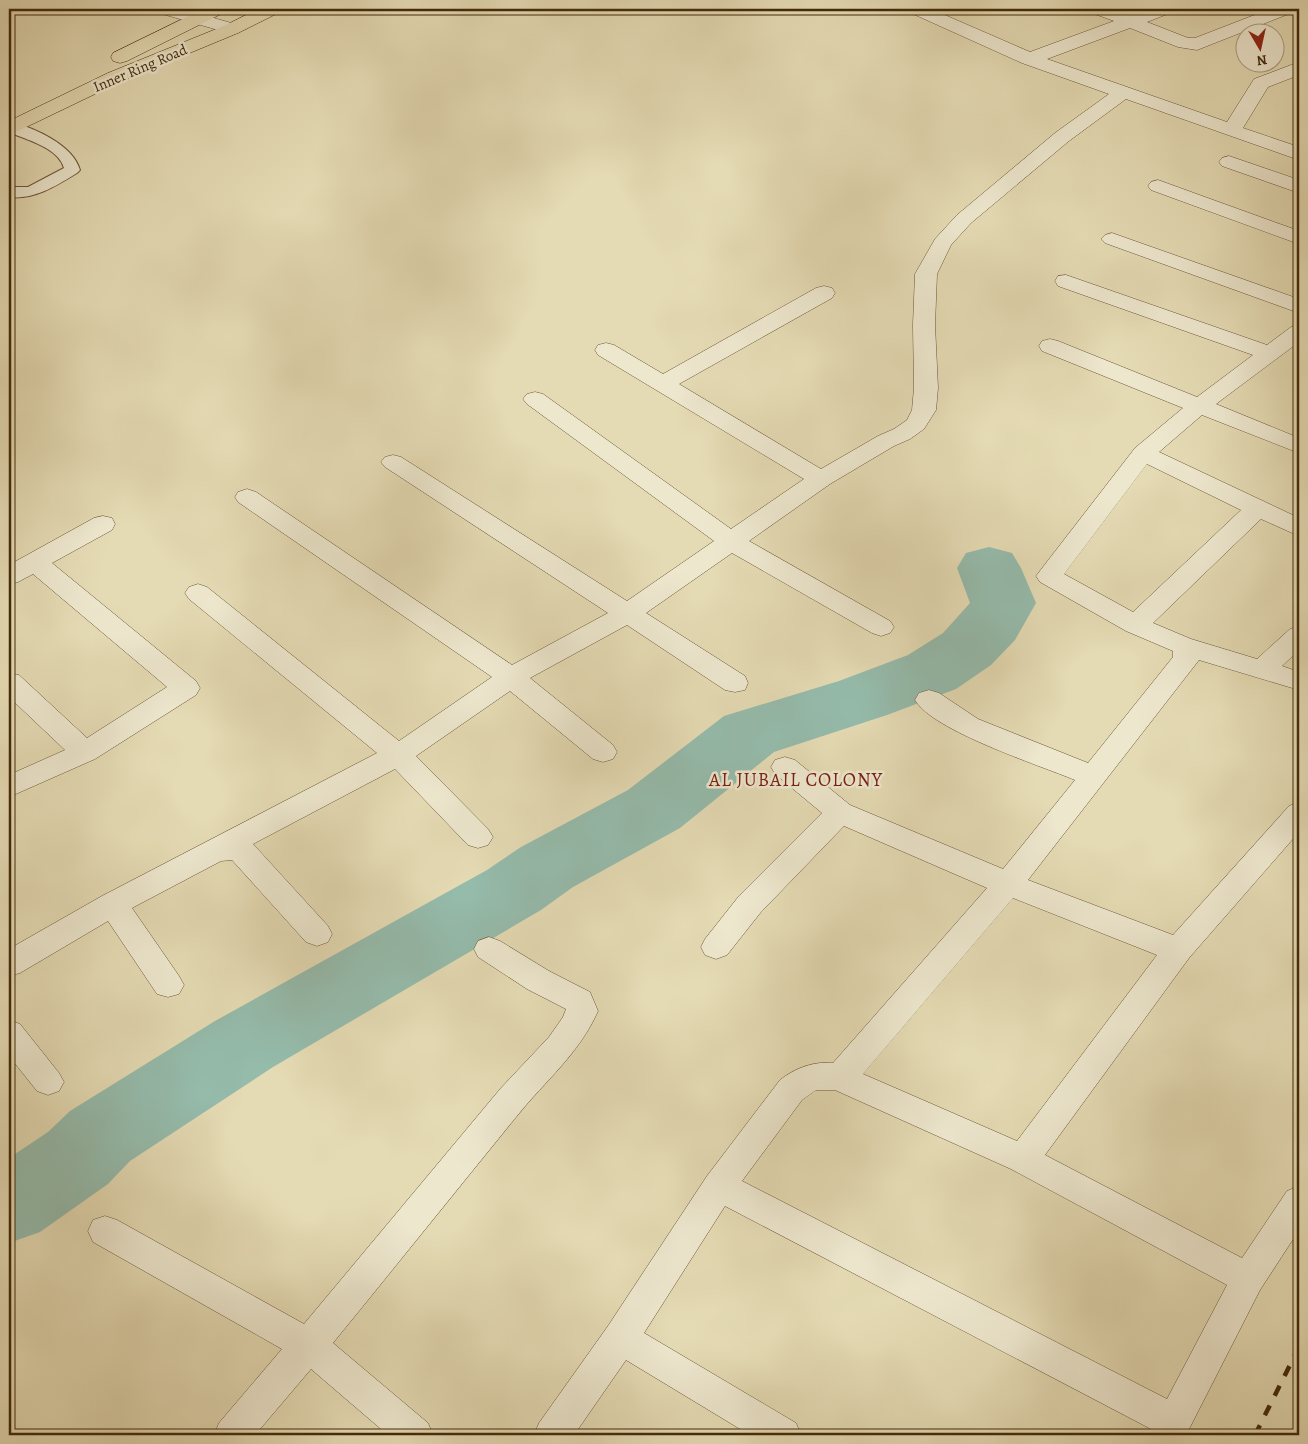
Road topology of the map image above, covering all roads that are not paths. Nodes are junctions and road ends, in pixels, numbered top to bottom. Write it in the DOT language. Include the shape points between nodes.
graph roads {
  1 [pos="165,9"];
  2 [pos="217,9"];
  3 [pos="272,9"];
  4 [pos="917,9"];
  5 [pos="1098,9"];
  6 [pos="1164,9"];
  7 [pos="1286,9"];
  8 [pos="196,18"];
  9 [pos="1128,21"];
  10 [pos="232,29"];
  11 [pos="1029,59"];
  12 [pos="1299,68"];
  13 [pos="1122,93"];
  14 [pos="10,123"];
  15 [pos="1231,131"];
  16 [pos="1299,154"];
  17 [pos="1229,162"];
  18 [pos="1158,186"];
  19 [pos="1299,187"];
  20 [pos="9,192"];
  21 [pos="1299,238"];
  22 [pos="1112,240"];
  23 [pos="1066,281"];
  24 [pos="824,293"];
  25 [pos="1299,306"];
  26 [pos="1299,332"];
  27 [pos="1050,346"];
  28 [pos="606,350"];
  29 [pos="1270,354"];
  30 [pos="664,384"];
  31 [pos="535,399"];
  32 [pos="1200,405"];
  33 [pos="1299,446"];
  34 [pos="1143,452"];
  35 [pos="393,462"];
  36 [pos="821,479"];
  37 [pos="246,497"];
  38 [pos="1257,509"];
  39 [pos="103,524"];
  40 [pos="1299,528"];
  41 [pos="732,542"];
  42 [pos="34,561"];
  43 [pos="9,576"];
  44 [pos="198,593"];
  45 [pos="628,612"];
  46 [pos="1135,625"];
  47 [pos="881,628"];
  48 [pos="1299,635"];
  49 [pos="1182,645"];
  50 [pos="1262,670"];
  51 [pos="511,677"];
  52 [pos="1299,681"];
  53 [pos="9,682"];
  54 [pos="735,683"];
  55 [pos="929,700"];
  56 [pos="85,752"];
  57 [pos="603,752"];
  58 [pos="398,755"];
  59 [pos="786,767"];
  60 [pos="1093,776"];
  61 [pos="9,787"];
  62 [pos="840,812"];
  63 [pos="1299,813"];
  64 [pos="478,838"];
  65 [pos="218,850"];
  66 [pos="1008,884"];
  67 [pos="113,904"];
  68 [pos="317,934"];
  69 [pos="716,947"];
  70 [pos="489,949"];
  71 [pos="1178,950"];
  72 [pos="9,964"];
  73 [pos="168,985"];
  74 [pos="9,1032"];
  75 [pos="840,1078"];
  76 [pos="48,1082"];
  77 [pos="1024,1159"];
  78 [pos="719,1186"];
  79 [pos="1299,1201"];
  80 [pos="105,1231"];
  81 [pos="1248,1279"];
  82 [pos="621,1338"];
  83 [pos="310,1346"];
  84 [pos="1170,1428"];
  85 [pos="232,1435"];
  86 [pos="415,1435"];
  87 [pos="552,1435"];
  88 [pos="783,1435"];
  1 -- 8 [label="street"];
  2 -- 8 [label="highway, Inner Ring Road"];
  3 -- 10 [label="highway, Inner Ring Road"];
  4 -- 11 [label="street"];
  5 -- 9 [label="street"];
  6 -- 9 [label="street"];
  7 -- 9 [label="street" via="1197,44 1185,44"];
  8 -- 10 [label="street"];
  8 -- 14 [label="highway, Inner Ring Road"];
  9 -- 11 [label="street"];
  10 -- 14 [label="highway, Inner Ring Road"];
  11 -- 13 [label="street"];
  12 -- 15 [label="street" via="1261,83"];
  13 -- 15 [label="street"];
  13 -- 36 [label="street" via="1054,143 964,219 942,243 926,274 924,410 916,424 902,434"];
  14 -- 20 [label="lane" via="64,153 72,164 72,170 29,191"];
  15 -- 16 [label="street"];
  17 -- 19 [label="street"];
  18 -- 21 [label="street"];
  22 -- 25 [label="street"];
  23 -- 29 [label="street"];
  24 -- 30 [label="street"];
  26 -- 29 [label="street"];
  27 -- 32 [label="street"];
  28 -- 30 [label="street"];
  29 -- 32 [label="street"];
  30 -- 36 [label="street"];
  31 -- 41 [label="street"];
  32 -- 33 [label="street"];
  32 -- 34 [label="street"];
  34 -- 38 [label="street"];
  34 -- 46 [label="street" via="1049,576"];
  35 -- 45 [label="street"];
  36 -- 41 [label="street"];
  37 -- 51 [label="street"];
  38 -- 40 [label="street"];
  38 -- 46 [label="street"];
  39 -- 42 [label="street"];
  41 -- 45 [label="street"];
  41 -- 47 [label="street"];
  42 -- 43 [label="street"];
  42 -- 56 [label="street" via="186,688"];
  44 -- 58 [label="street"];
  45 -- 51 [label="street"];
  45 -- 54 [label="street"];
  46 -- 49 [label="street"];
  48 -- 50 [label="street"];
  49 -- 50 [label="street"];
  49 -- 60 [label="street" via="1187,658"];
  50 -- 52 [label="street"];
  51 -- 57 [label="street"];
  51 -- 58 [label="street"];
  53 -- 56 [label="street"];
  55 -- 60 [label="street" via="968,726"];
  56 -- 61 [label="street"];
  58 -- 64 [label="street"];
  58 -- 65 [label="street"];
  59 -- 62 [label="street"];
  60 -- 66 [label="street"];
  62 -- 66 [label="street"];
  62 -- 69 [label="street" via="750,904"];
  63 -- 71 [label="street"];
  65 -- 67 [label="street"];
  65 -- 68 [label="street" via="239,848"];
  66 -- 71 [label="street"];
  66 -- 75 [label="street"];
  67 -- 72 [label="street"];
  67 -- 73 [label="street"];
  70 -- 83 [label="street" via="579,1001 582,1010 576,1027 513,1097"];
  71 -- 77 [label="street"];
  74 -- 76 [label="street"];
  75 -- 77 [label="street"];
  75 -- 78 [label="street" via="817,1075 802,1080"];
  77 -- 81 [label="street"];
  78 -- 82 [label="street"];
  78 -- 84 [label="street"];
  79 -- 81 [label="street"];
  80 -- 83 [label="street"];
  81 -- 84 [label="street"];
  82 -- 87 [label="street"];
  82 -- 88 [label="street"];
  83 -- 85 [label="street"];
  83 -- 86 [label="street"];
}
